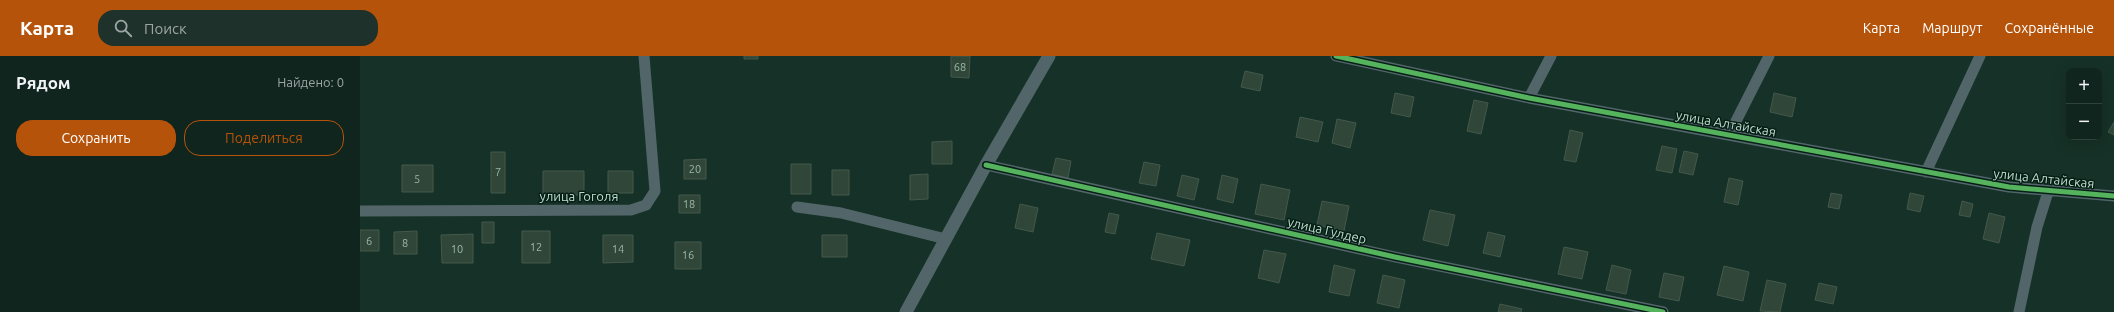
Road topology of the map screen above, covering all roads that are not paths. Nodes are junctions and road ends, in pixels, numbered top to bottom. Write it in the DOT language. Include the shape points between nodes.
graph roads {
  1 [pos="644,56"];
  2 [pos="1049,56"];
  3 [pos="1336,56"];
  4 [pos="1551,56"];
  5 [pos="1769,56"];
  6 [pos="1980,56"];
  7 [pos="1529,98"];
  8 [pos="1729,135"];
  9 [pos="986,165"];
  10 [pos="1926,172"];
  11 [pos="2048,192"];
  12 [pos="2114,196"];
  13 [pos="797,207"];
  14 [pos="360,210"];
  15 [pos="946,239"];
  16 [pos="906,312"];
  17 [pos="1663,312"];
  18 [pos="2019,312"];
  1 -- 14 [label="street, улица Гоголя" via="655,191 646,205 631,210"];
  2 -- 9 [label="street"];
  3 -- 7 [label="street, улица Алтайская"];
  4 -- 7 [label="street"];
  5 -- 8 [label="street"];
  6 -- 10 [label="street"];
  7 -- 8 [label="street, улица Алтайская"];
  8 -- 10 [label="street, улица Алтайская"];
  9 -- 15 [label="street"];
  9 -- 17 [label="street, улица Гулдер" via="1395,257"];
  10 -- 11 [label="street, улица Алтайская" via="2009,188"];
  11 -- 12 [label="street, улица Алтайская"];
  11 -- 18 [label="street" via="2037,227"];
  13 -- 15 [label="street" via="841,213"];
  15 -- 16 [label="street"];
}
